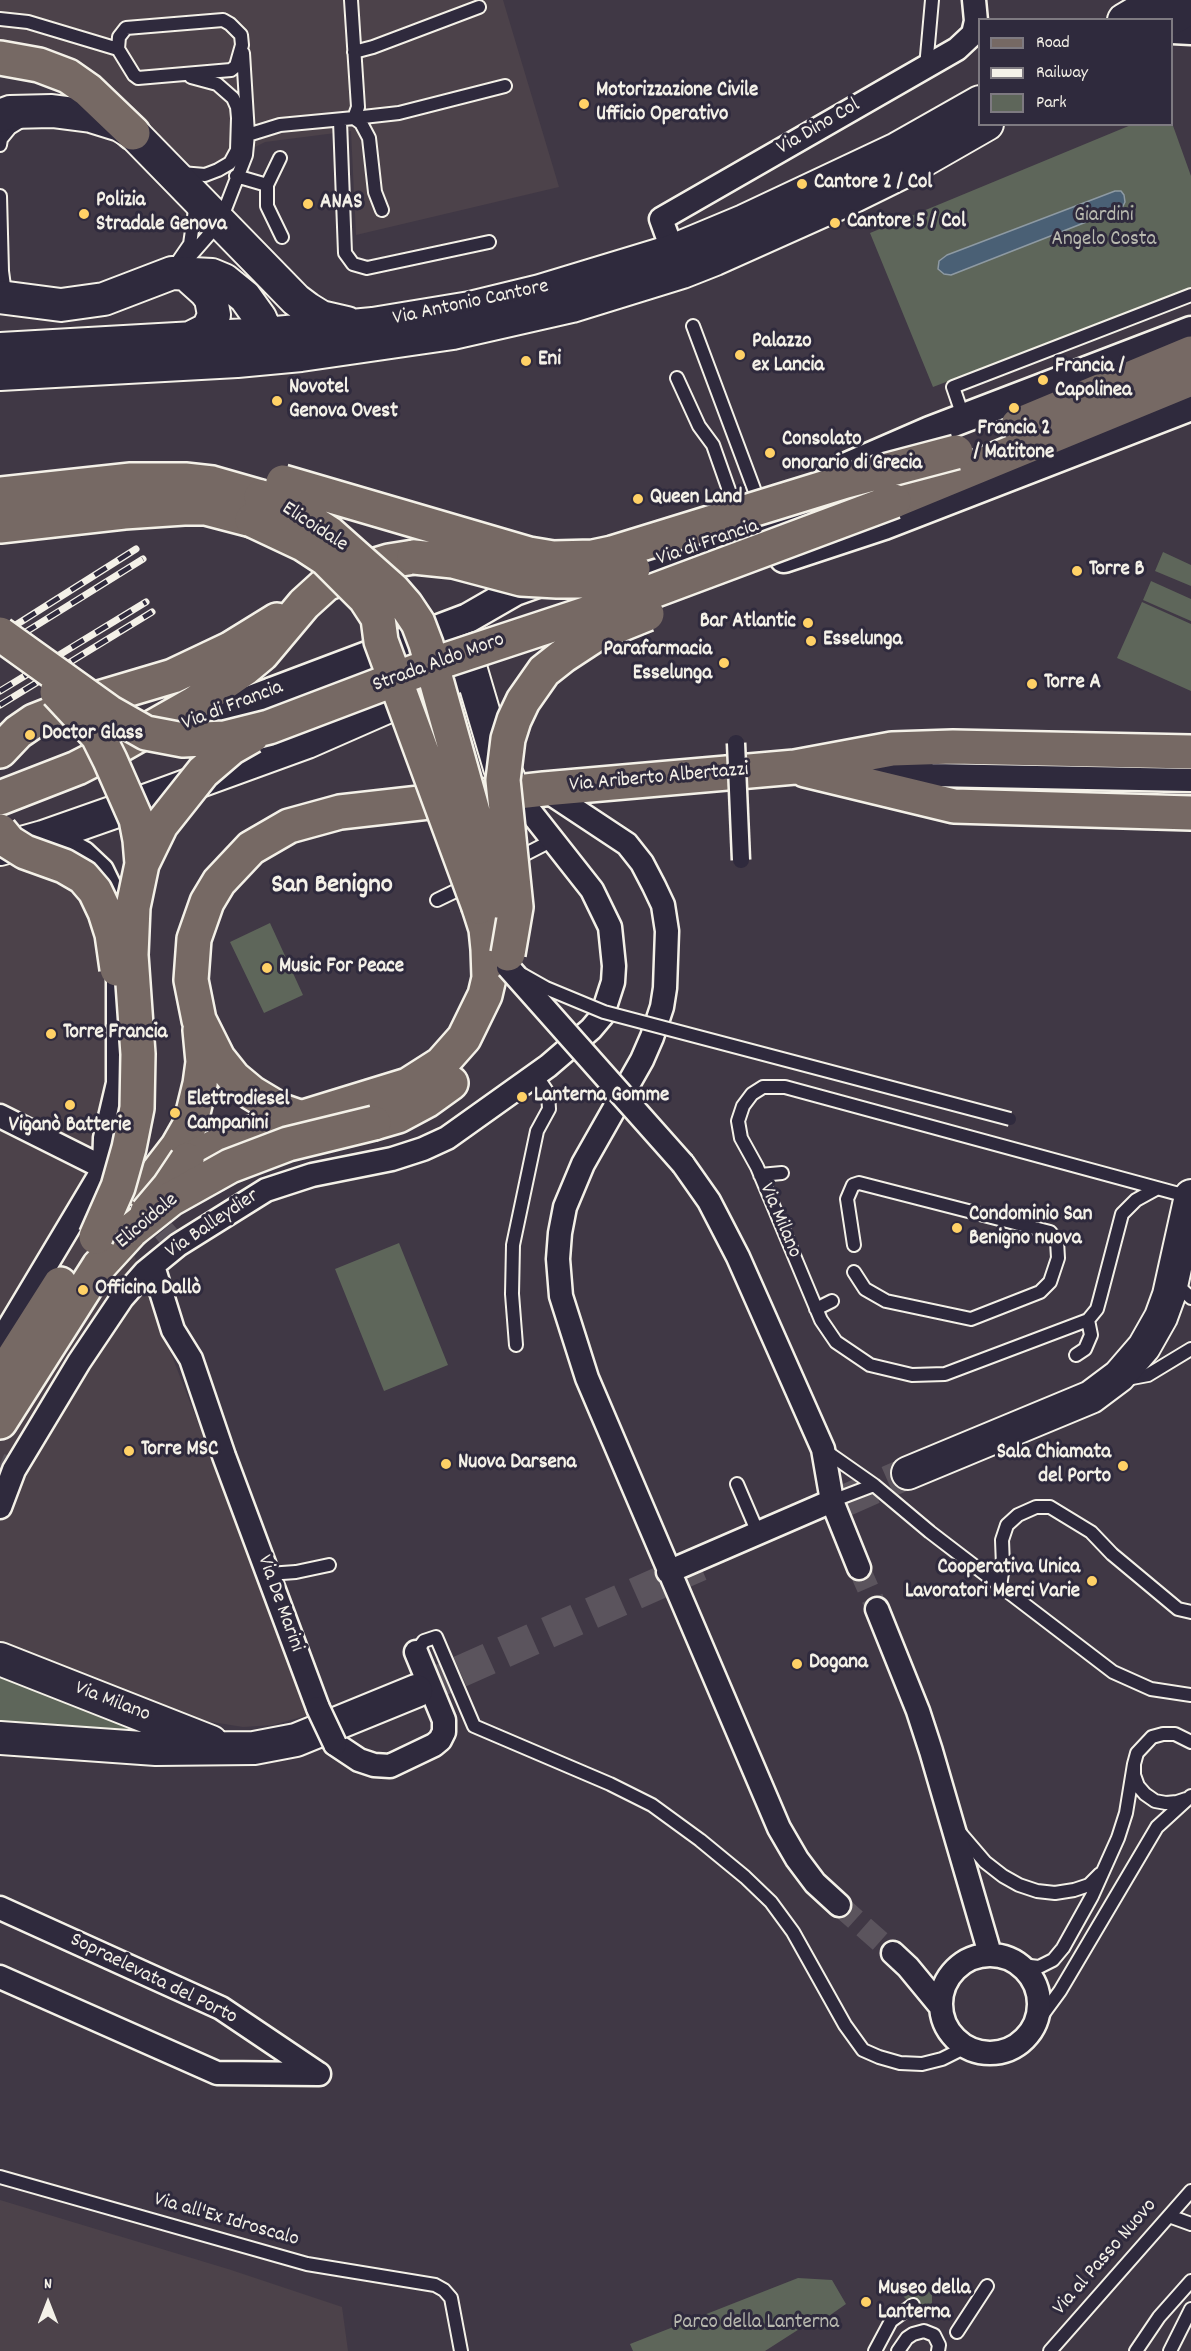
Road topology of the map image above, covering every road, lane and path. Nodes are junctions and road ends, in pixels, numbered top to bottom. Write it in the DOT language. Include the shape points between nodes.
graph roads {
  1 [pos="351,0"];
  2 [pos="932,0"];
  3 [pos="974,0"];
  4 [pos="1158,0"];
  5 [pos="479,7"];
  6 [pos="1191,7"];
  7 [pos="1127,18"];
  8 [pos="1173,18"];
  9 [pos="0,19"];
  10 [pos="1173,32"];
  11 [pos="1191,33"];
  12 [pos="242,45"];
  13 [pos="118,49"];
  14 [pos="354,52"];
  15 [pos="0,58"];
  16 [pos="926,67"];
  17 [pos="184,75"];
  18 [pos="505,86"];
  19 [pos="978,103"];
  20 [pos="12,112"];
  21 [pos="354,118"];
  22 [pos="340,121"];
  23 [pos="984,126"];
  24 [pos="133,133"];
  25 [pos="245,139"];
  26 [pos="0,145"];
  27 [pos="280,158"];
  28 [pos="166,166"];
  29 [pos="236,176"];
  30 [pos="267,185"];
  31 [pos="0,196"];
  32 [pos="196,197"];
  33 [pos="382,210"];
  34 [pos="220,222"];
  35 [pos="282,237"];
  36 [pos="489,242"];
  37 [pos="677,262"];
  38 [pos="173,272"];
  39 [pos="1191,295"];
  40 [pos="5,302"];
  41 [pos="373,324"];
  42 [pos="693,326"];
  43 [pos="1191,331"];
  44 [pos="265,334"];
  45 [pos="190,338"];
  46 [pos="0,349"];
  47 [pos="1191,353"];
  48 [pos="301,355"];
  49 [pos="0,374"];
  50 [pos="677,378"];
  51 [pos="1191,379"];
  52 [pos="1191,406"];
  53 [pos="964,419"];
  54 [pos="930,431"];
  55 [pos="956,452"];
  56 [pos="124,491"];
  57 [pos="0,494"];
  58 [pos="265,500"];
  59 [pos="748,510"];
  60 [pos="889,513"];
  61 [pos="0,526"];
  62 [pos="304,604"];
  63 [pos="468,618"];
  64 [pos="5,639"];
  65 [pos="465,672"];
  66 [pos="269,727"];
  67 [pos="736,743"];
  68 [pos="114,749"];
  69 [pos="0,751"];
  70 [pos="1191,752"];
  71 [pos="795,767"];
  72 [pos="1191,780"];
  73 [pos="534,790"];
  74 [pos="171,791"];
  75 [pos="0,798"];
  76 [pos="1191,813"];
  77 [pos="0,831"];
  78 [pos="43,837"];
  79 [pos="553,840"];
  80 [pos="0,849"];
  81 [pos="741,860"];
  82 [pos="141,880"];
  83 [pos="115,897"];
  84 [pos="437,900"];
  85 [pos="508,960"];
  86 [pos="127,969"];
  87 [pos="199,1020"];
  88 [pos="218,1058"];
  89 [pos="536,1075"];
  90 [pos="137,1108"];
  91 [pos="0,1116"];
  92 [pos="302,1119"];
  93 [pos="1010,1119"];
  94 [pos="374,1123"];
  95 [pos="187,1160"];
  96 [pos="104,1168"];
  97 [pos="782,1173"];
  98 [pos="760,1175"];
  99 [pos="133,1188"];
  100 [pos="1156,1189"];
  101 [pos="1191,1197"];
  102 [pos="132,1230"];
  103 [pos="96,1237"];
  104 [pos="854,1245"];
  105 [pos="153,1266"];
  106 [pos="854,1272"];
  107 [pos="1181,1289"];
  108 [pos="77,1298"];
  109 [pos="832,1301"];
  110 [pos="816,1309"];
  111 [pos="1088,1320"];
  112 [pos="0,1342"];
  113 [pos="516,1345"];
  114 [pos="1191,1349"];
  115 [pos="1076,1355"];
  116 [pos="1119,1376"];
  117 [pos="0,1379"];
  118 [pos="0,1422"];
  119 [pos="823,1449"];
  120 [pos="908,1473"];
  121 [pos="737,1484"];
  122 [pos="874,1485"];
  123 [pos="832,1501"];
  124 [pos="0,1507"];
  125 [pos="758,1533"];
  126 [pos="329,1565"];
  127 [pos="860,1568"];
  128 [pos="668,1572"];
  129 [pos="268,1574"];
  130 [pos="1000,1586"];
  131 [pos="877,1609"];
  132 [pos="1191,1612"];
  133 [pos="416,1652"];
  134 [pos="0,1659"];
  135 [pos="1191,1686"];
  136 [pos="416,1690"];
  137 [pos="1163,1691"];
  138 [pos="1191,1695"];
  139 [pos="0,1738"];
  140 [pos="1189,1740"];
  141 [pos="224,1747"];
  142 [pos="1134,1764"];
  143 [pos="1190,1796"];
  144 [pos="950,1815"];
  145 [pos="1105,1869"];
  146 [pos="839,1905"];
  147 [pos="0,1908"];
  148 [pos="893,1953"];
  149 [pos="990,1954"];
  150 [pos="1021,1965"];
  151 [pos="0,1977"];
  152 [pos="941,2007"];
  153 [pos="1035,2025"];
  154 [pos="966,2047"];
  155 [pos="0,2177"];
  156 [pos="1191,2191"];
  157 [pos="1169,2216"];
  158 [pos="1191,2224"];
  159 [pos="1191,2280"];
  160 [pos="987,2286"];
  161 [pos="913,2305"];
  162 [pos="1191,2310"];
  163 [pos="957,2332"];
  164 [pos="461,2351"];
  165 [pos="875,2351"];
  166 [pos="898,2351"];
  167 [pos="938,2351"];
  168 [pos="1050,2351"];
  169 [pos="1136,2351"];
  170 [pos="1170,2351"];
  1 -- 14 [label="lane"];
  2 -- 16 [label="lane"];
  3 -- 16 [label="street, Via Dino Col" via="973,34 957,49"];
  4 -- 7 [label="main road"];
  5 -- 14 [label="lane"];
  6 -- 8 [label="main road"];
  9 -- 13 [label="lane" via="39,25"];
  10 -- 11 [label="street"];
  12 -- 13 [label="lane" via="239,33 224,20 126,28 118,37"];
  12 -- 17 [label="lane" via="233,69"];
  12 -- 25 [label="lane"];
  13 -- 17 [label="lane" via="138,78"];
  14 -- 21 [label="lane" via="358,107"];
  15 -- 24 [label="main road" via="39,65 68,76"];
  16 -- 37 [label="street, Via Dino Col" via="660,219"];
  17 -- 25 [label="lane" via="217,84 229,93"];
  18 -- 21 [label="lane" via="399,113"];
  19 -- 37 [label="main road, Via Antonio Cantore" via="897,149 744,221"];
  20 -- 24 [label="main road" via="74,113 120,125"];
  20 -- 26 [label="lane" via="10,128"];
  21 -- 22 [label="lane"];
  21 -- 33 [label="lane" via="369,138 375,192"];
  22 -- 25 [label="lane" via="280,125"];
  22 -- 36 [label="lane" via="345,254 353,264 367,268"];
  23 -- 37 [label="main road, Via Antonio Cantore" via="840,203"];
  24 -- 28 [label="main road"];
  25 -- 28 [label="lane" via="234,158 212,173 190,175"];
  25 -- 29 [label="lane"];
  27 -- 30 [label="lane"];
  28 -- 32 [label="main road"];
  29 -- 30 [label="lane"];
  29 -- 34 [label="lane"];
  30 -- 35 [label="lane" via="267,207"];
  31 -- 40 [label="lane"];
  32 -- 34 [label="main road"];
  32 -- 38 [label="lane" via="190,244"];
  34 -- 38 [label="lane"];
  34 -- 41 [label="main road" via="308,309 335,321"];
  37 -- 41 [label="main road, Via Antonio Cantore" via="470,308"];
  37 -- 48 [label="main road, Via Antonio Cantore" via="572,306 463,331"];
  38 -- 40 [label="main road" via="104,299 61,305"];
  38 -- 44 [label="main road" via="212,275 235,288 253,306"];
  38 -- 45 [label="main road" via="205,291 211,299 214,315 208,329"];
  39 -- 53 [label="lane" via="953,387"];
  41 -- 44 [label="main road, Via Antonio Cantore"];
  42 -- 59 [label="lane"];
  43 -- 53 [label="street, Via di Francia"];
  44 -- 45 [label="main road, Via Antonio Cantore"];
  44 -- 48 [label="main road, Via Antonio Cantore" via="278,349"];
  45 -- 46 [label="main road, Via Antonio Cantore"];
  47 -- 55 [label="main road"];
  48 -- 49 [label="main road, Via Antonio Cantore"];
  50 -- 59 [label="lane" via="699,426"];
  51 -- 60 [label="main road"];
  52 -- 60 [label="street, Via di Francia"];
  53 -- 54 [label="street, Via di Francia"];
  54 -- 59 [label="street, Via di Francia"];
  54 -- 63 [label="street, Via di Francia" via="804,512 521,608"];
  55 -- 58 [label="main road, bridge" via="593,557 529,554"];
  55 -- 62 [label="main road, bridge" via="854,496 603,578 521,579 453,561 414,557 388,561 338,578"];
  56 -- 57 [label="main road"];
  56 -- 58 [label="main road" via="206,508"];
  56 -- 58 [label="main road" via="174,471 219,469"];
  56 -- 61 [label="main road"];
  58 -- 85 [label="main road, Elicoidale, bridge" via="291,509 330,534 393,590 418,624 502,918"];
  58 -- 92 [label="main road, bridge" via="294,540 326,559 378,618 381,641 479,907 488,949 489,978 480,1007 464,1038 441,1064 408,1085"];
  59 -- 63 [label="street, Via di Francia" via="515,591"];
  60 -- 65 [label="street, Via di Francia"];
  60 -- 66 [label="main road, Strada Aldo Moro, bridge" via="444,661"];
  60 -- 85 [label="main road, bridge" via="595,635 544,672 514,720 504,760 516,907"];
  62 -- 68 [label="main road" via="262,654 244,669 195,703"];
  62 -- 69 [label="main road, bridge" via="230,649 173,676 34,721"];
  63 -- 68 [label="street, Via di Francia"];
  64 -- 66 [label="main road, Strada Aldo Moro, bridge" via="109,712 146,733 204,740"];
  64 -- 82 [label="main road, bridge" via="98,736 136,819"];
  65 -- 73 [label="main road, Via Balleydier" via="500,768"];
  65 -- 74 [label="main road, Via di Francia" via="307,742"];
  66 -- 82 [label="main road, bridge" via="231,748 203,772 161,825"];
  67 -- 81 [label="street, bridge"];
  68 -- 75 [label="main road, Via di Francia"];
  70 -- 71 [label="main road" via="922,747"];
  71 -- 72 [label="street" via="932,775"];
  71 -- 73 [label="main road, Via Ariberto Albertazzi"];
  71 -- 76 [label="main road" via="954,806"];
  73 -- 79 [label="street, Via Balleydier" via="529,810"];
  73 -- 87 [label="main road, Elicoidale" via="340,812 289,826 251,848 207,902 194,939 191,980"];
  73 -- 128 [label="street" via="627,844 642,863 663,905 668,960 662,1007 642,1060 571,1189 558,1259 561,1296 587,1378"];
  74 -- 78 [label="main road, Via di Francia"];
  74 -- 82 [label="street" via="144,850"];
  77 -- 90 [label="main road, bridge" via="25,852 83,877 100,902 112,934"];
  78 -- 80 [label="main road, Via di Francia"];
  78 -- 83 [label="street" via="62,841 84,853 102,870"];
  79 -- 84 [label="lane"];
  79 -- 89 [label="street, Via Balleydier" via="601,907 610,927 615,966 602,1016"];
  82 -- 83 [label="street"];
  82 -- 86 [label="street"];
  82 -- 90 [label="main road, bridge" via="133,907 131,955 138,1054"];
  83 -- 86 [label="street"];
  85 -- 93 [label="lane, bridge" via="546,988 604,1011"];
  85 -- 94 [label="main road, Elicoidale" via="506,984 495,1021 466,1068 426,1101"];
  85 -- 119 [label="street, bridge" via="683,1164 710,1201"];
  86 -- 96 [label="street" via="118,1083 105,1137"];
  86 -- 96 [label="street" via="135,1085 123,1145"];
  87 -- 88 [label="main road, Elicoidale"];
  87 -- 99 [label="main road" via="203,1062 190,1125 166,1164"];
  88 -- 92 [label="main road, Elicoidale" via="252,1093"];
  88 -- 95 [label="main road" via="211,1106"];
  89 -- 105 [label="street, Via Balleydier" via="447,1137 423,1149 266,1190 175,1242"];
  89 -- 113 [label="lane" via="548,1093 549,1108 537,1131 513,1245"];
  90 -- 103 [label="main road, bridge" via="118,1186"];
  91 -- 96 [label="street"];
  92 -- 94 [label="main road, Elicoidale, bridge" via="324,1124"];
  92 -- 95 [label="main road, Elicoidale" via="229,1140"];
  94 -- 102 [label="main road, Elicoidale, bridge" via="288,1144 230,1166 171,1199"];
  95 -- 99 [label="main road, Elicoidale"];
  95 -- 102 [label="main road, bridge"];
  96 -- 99 [label="street"];
  96 -- 112 [label="street"];
  97 -- 98 [label="lane"];
  98 -- 100 [label="lane, Via Milano" via="741,1137 738,1121 752,1094 763,1088 785,1088"];
  98 -- 110 [label="lane, Via Milano"];
  99 -- 103 [label="main road, Elicoidale"];
  100 -- 101 [label="lane, Via Milano"];
  100 -- 111 [label="lane" via="1122,1214 1106,1259 1101,1298"];
  101 -- 107 [label="main road, Via Milano"];
  102 -- 108 [label="main road, Elicoidale" via="99,1266"];
  103 -- 108 [label="main road"];
  103 -- 117 [label="main road, Elicoidale" via="62,1280"];
  104 -- 106 [label="lane" via="847,1199 853,1185 860,1183 1050,1232 1057,1241 1058,1258 1050,1282 1040,1292 971,1319 886,1301 865,1289"];
  105 -- 124 [label="street, Via Balleydier" via="122,1298 79,1362 14,1470"];
  105 -- 129 [label="street, Via De Marini" via="173,1330 191,1359"];
  107 -- 116 [label="main road, Via Milano" via="1144,1347"];
  108 -- 118 [label="main road, Elicoidale"];
  109 -- 110 [label="lane"];
  110 -- 111 [label="lane, Via Milano" via="836,1342 856,1357 870,1365 912,1375 945,1374"];
  111 -- 115 [label="lane" via="1091,1335 1085,1349"];
  114 -- 116 [label="lane" via="1148,1375"];
  116 -- 120 [label="main road, Via Milano" via="1091,1397"];
  119 -- 122 [label="lane"];
  119 -- 123 [label="street"];
  121 -- 125 [label="lane"];
  122 -- 123 [label="lane"];
  122 -- 130 [label="lane"];
  123 -- 125 [label="street"];
  123 -- 127 [label="street"];
  125 -- 128 [label="street"];
  126 -- 129 [label="lane"];
  128 -- 146 [label="street" via="779,1828 815,1883"];
  129 -- 133 [label="street, Via De Marini, bridge" via="335,1744 359,1760 390,1767 440,1740 444,1720"];
  130 -- 132 [label="lane" via="1004,1566 1002,1540 1007,1525 1036,1507 1050,1507 1091,1532 1178,1609"];
  130 -- 137 [label="lane" via="1113,1672"];
  131 -- 144 [label="street" via="918,1711"];
  133 -- 154 [label="lane" via="424,1641 436,1637 474,1726 652,1805 745,1877 771,1902 793,1932 848,2031 863,2050 900,2063 922,2064"];
  134 -- 141 [label="main road, Via Milano"];
  135 -- 137 [label="lane"];
  136 -- 141 [label="main road, Via Milano" via="296,1740 254,1748"];
  137 -- 138 [label="lane"];
  139 -- 141 [label="main road, Via Milano" via="156,1749"];
  140 -- 142 [label="lane" via="1175,1734 1152,1737 1137,1753"];
  142 -- 143 [label="lane" via="1138,1786 1155,1801 1177,1802"];
  142 -- 145 [label="lane" via="1126,1814"];
  143 -- 153 [label="lane" via="1157,1827 1060,1991"];
  144 -- 145 [label="lane" via="964,1840 985,1862 1019,1885 1046,1892 1074,1890 1089,1885"];
  144 -- 149 [label="street"];
  145 -- 150 [label="lane" via="1053,1960 1039,1967"];
  147 -- 151 [label="street, Sopraelevata del Porto" via="221,2008 318,2074 217,2073"];
  148 -- 152 [label="street"];
  149 -- 150 [label="street"];
  149 -- 152 [label="street" via="960,1965 942,1992"];
  150 -- 153 [label="street" via="1039,1993"];
  152 -- 154 [label="street" via="944,2023"];
  153 -- 154 [label="street" via="1013,2049 981,2053"];
  155 -- 164 [label="lane, Via all'Ex Idroscalo" via="307,2264 435,2285 451,2298"];
  156 -- 157 [label="lane, Via al Passo Nuovo"];
  157 -- 158 [label="lane"];
  157 -- 168 [label="lane, Via al Passo Nuovo"];
  159 -- 169 [label="lane"];
  160 -- 163 [label="lane"];
  161 -- 165 [label="lane" via="891,2321"];
  162 -- 170 [label="lane"];
  166 -- 167 [label="lane" via="907,2338 918,2332 930,2332 938,2339"];
}
